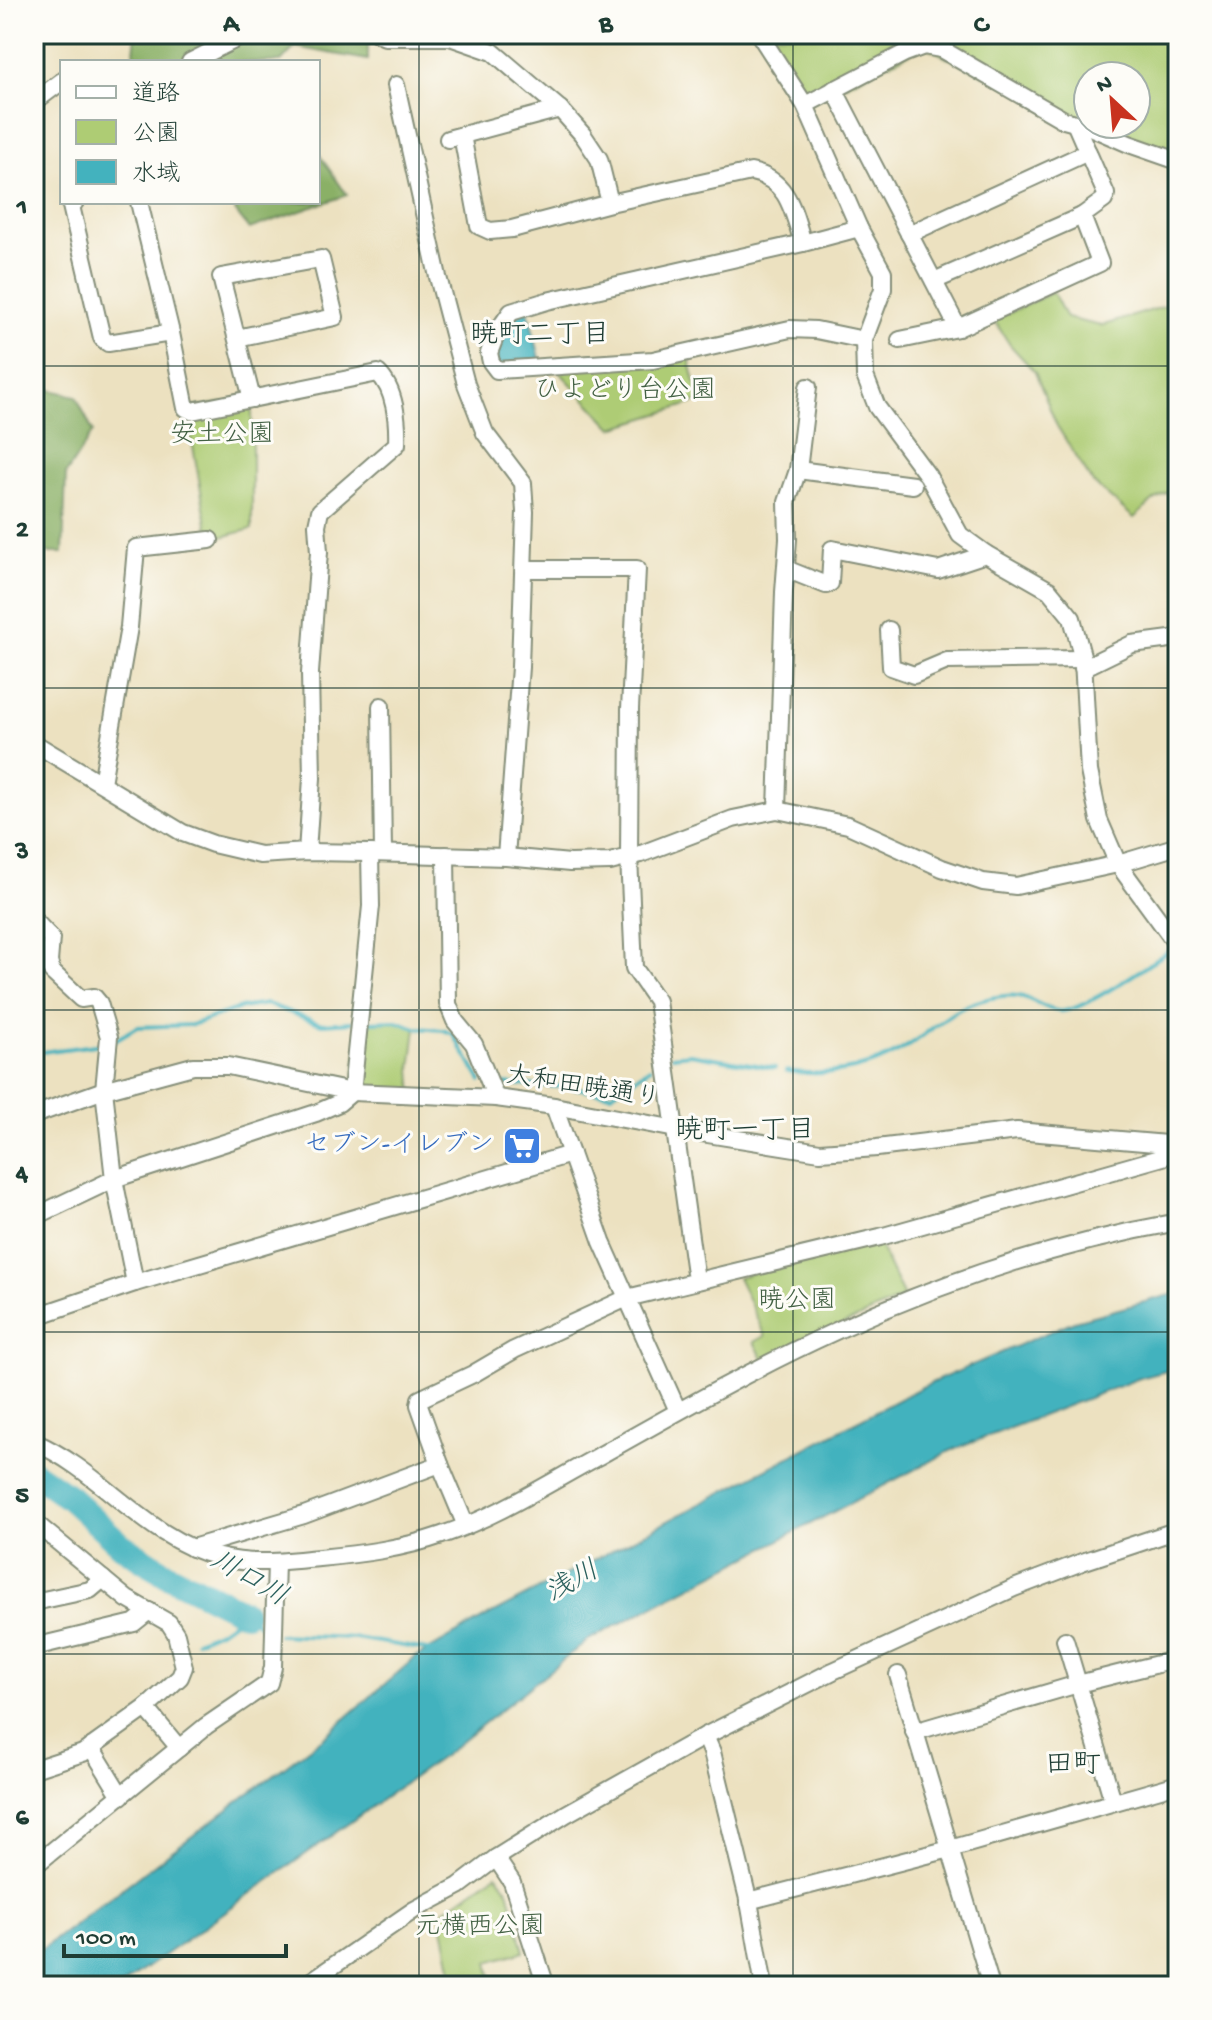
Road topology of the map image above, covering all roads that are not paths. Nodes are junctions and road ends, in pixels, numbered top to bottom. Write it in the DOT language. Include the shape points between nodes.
graph roads {
  1 [pos="759,34"];
  2 [pos="383,40"];
  3 [pos="235,42"];
  4 [pos="194,60"];
  5 [pos="60,82"];
  6 [pos="396,85"];
  7 [pos="834,89"];
  8 [pos="34,102"];
  9 [pos="805,105"];
  10 [pos="560,109"];
  11 [pos="1072,121"];
  12 [pos="1083,140"];
  13 [pos="1121,140"];
  14 [pos="1088,152"];
  15 [pos="1178,161"];
  16 [pos="610,203"];
  17 [pos="73,204"];
  18 [pos="139,204"];
  19 [pos="1082,216"];
  20 [pos="859,228"];
  21 [pos="909,234"];
  22 [pos="803,243"];
  23 [pos="934,281"];
  24 [pos="958,328"];
  25 [pos="171,333"];
  26 [pos="237,338"];
  27 [pos="864,340"];
  28 [pos="900,340"];
  29 [pos="808,387"];
  30 [pos="252,399"];
  31 [pos="798,470"];
  32 [pos="913,485"];
  33 [pos="210,540"];
  34 [pos="986,554"];
  35 [pos="524,569"];
  36 [pos="786,569"];
  37 [pos="889,630"];
  38 [pos="1178,638"];
  39 [pos="1083,664"];
  40 [pos="381,706"];
  41 [pos="34,743"];
  42 [pos="102,783"];
  43 [pos="777,810"];
  44 [pos="1178,846"];
  45 [pos="307,852"];
  46 [pos="377,853"];
  47 [pos="446,855"];
  48 [pos="506,857"];
  49 [pos="629,857"];
  50 [pos="1118,864"];
  51 [pos="34,920"];
  52 [pos="1176,937"];
  53 [pos="493,1089"];
  54 [pos="104,1090"];
  55 [pos="352,1092"];
  56 [pos="554,1106"];
  57 [pos="34,1115"];
  58 [pos="676,1129"];
  59 [pos="1178,1146"];
  60 [pos="571,1154"];
  61 [pos="114,1179"];
  62 [pos="34,1217"];
  63 [pos="1178,1222"];
  64 [pos="696,1280"];
  65 [pos="135,1283"];
  66 [pos="627,1298"];
  67 [pos="34,1317"];
  68 [pos="678,1411"];
  69 [pos="34,1442"];
  70 [pos="440,1464"];
  71 [pos="34,1522"];
  72 [pos="466,1526"];
  73 [pos="1178,1530"];
  74 [pos="192,1548"];
  75 [pos="275,1564"];
  76 [pos="103,1579"];
  77 [pos="34,1602"];
  78 [pos="149,1611"];
  79 [pos="1065,1640"];
  80 [pos="34,1647"];
  81 [pos="1178,1659"];
  82 [pos="898,1675"];
  83 [pos="1078,1684"];
  84 [pos="146,1708"];
  85 [pos="914,1732"];
  86 [pos="705,1736"];
  87 [pos="91,1747"];
  88 [pos="179,1748"];
  89 [pos="34,1769"];
  90 [pos="1178,1784"];
  91 [pos="121,1796"];
  92 [pos="1113,1801"];
  93 [pos="950,1849"];
  94 [pos="496,1858"];
  95 [pos="34,1866"];
  96 [pos="748,1901"];
  97 [pos="304,1986"];
  98 [pos="546,1986"];
  99 [pos="764,1986"];
  100 [pos="991,1986"];
  1 -- 9 [label="street"];
  2 -- 10 [label="street" via="450,37 493,52"];
  3 -- 4 [label="street"];
  5 -- 8 [label="street"];
  6 -- 35 [label="street" via="466,384 485,433 523,483"];
  7 -- 9 [label="street"];
  7 -- 11 [label="street" via="924,46 941,49"];
  7 -- 21 [label="street"];
  9 -- 20 [label="street"];
  10 -- 16 [label="street" via="599,159"];
  10 -- 16 [label="street" via="455,137 479,226 512,229"];
  12 -- 14 [label="street"];
  13 -- 15 [label="street"];
  14 -- 19 [label="street" via="1106,194"];
  14 -- 21 [label="street"];
  16 -- 22 [label="street" via="738,173 764,174 781,187"];
  17 -- 25 [label="street" via="102,338 108,343"];
  18 -- 25 [label="street"];
  19 -- 23 [label="street"];
  19 -- 24 [label="street" via="1100,263"];
  20 -- 22 [label="street"];
  20 -- 27 [label="street" via="883,272 883,289"];
  21 -- 23 [label="street"];
  22 -- 27 [label="street" via="511,312 489,353 497,370 653,360 790,329"];
  23 -- 24 [label="street"];
  24 -- 28 [label="street"];
  25 -- 30 [label="street" via="186,408"];
  26 -- 26 [label="street" via="335,317 321,259 221,277"];
  26 -- 30 [label="street"];
  27 -- 34 [label="street" via="865,376 877,407 928,476 960,535"];
  29 -- 31 [label="street"];
  30 -- 45 [label="street" via="378,373 398,420 397,444 320,511 317,525"];
  31 -- 32 [label="street"];
  31 -- 36 [label="street" via="787,502"];
  33 -- 42 [label="street" via="136,548 129,627"];
  34 -- 36 [label="street" via="938,570 832,549 826,585"];
  34 -- 39 [label="street" via="1049,590 1072,618"];
  35 -- 48 [label="street"];
  35 -- 49 [label="street" via="637,569"];
  36 -- 43 [label="street"];
  37 -- 39 [label="street" via="891,667 914,675 947,661"];
  38 -- 39 [label="street" via="1132,644"];
  39 -- 50 [label="street" via="1089,771 1099,820"];
  40 -- 46 [label="street"];
  41 -- 42 [label="street"];
  42 -- 45 [label="street" via="183,833 213,844 260,855"];
  43 -- 49 [label="street" via="733,819"];
  43 -- 50 [label="street" via="848,825 983,882 1016,886"];
  44 -- 50 [label="street"];
  45 -- 46 [label="street"];
  46 -- 47 [label="street"];
  46 -- 55 [label="street"];
  47 -- 48 [label="street"];
  47 -- 53 [label="street" via="448,1004 474,1044"];
  48 -- 49 [label="street" via="570,863"];
  49 -- 58 [label="street" via="634,968 657,1001"];
  50 -- 52 [label="street"];
  51 -- 54 [label="street" via="51,938 49,962 57,978 81,999 94,997 99,1003 109,1037"];
  53 -- 55 [label="street, 大和田暁通り"];
  53 -- 56 [label="street, 大和田暁通り"];
  54 -- 55 [label="street, 大和田暁通り" via="193,1066 228,1066"];
  54 -- 57 [label="street, 大和田暁通り"];
  54 -- 61 [label="street"];
  55 -- 61 [label="street" via="316,1113"];
  56 -- 58 [label="street, 大和田暁通り"];
  56 -- 60 [label="street"];
  58 -- 59 [label="street, 大和田暁通り" via="820,1152 1017,1131"];
  58 -- 64 [label="street"];
  59 -- 64 [label="street" via="1163,1157 880,1237"];
  60 -- 65 [label="street"];
  60 -- 66 [label="street"];
  61 -- 62 [label="street"];
  61 -- 65 [label="street"];
  63 -- 68 [label="street" via="1050,1251 939,1287 812,1342"];
  64 -- 66 [label="street"];
  65 -- 67 [label="street"];
  66 -- 68 [label="street"];
  66 -- 70 [label="street" via="420,1399"];
  68 -- 72 [label="street" via="519,1502"];
  69 -- 74 [label="street" via="71,1462 171,1539"];
  70 -- 72 [label="street"];
  70 -- 74 [label="street" via="304,1515"];
  71 -- 76 [label="street"];
  72 -- 75 [label="street" via="392,1549"];
  73 -- 86 [label="street" via="1014,1588"];
  74 -- 75 [label="street"];
  75 -- 88 [label="street" via="272,1677"];
  76 -- 77 [label="street" via="90,1590"];
  76 -- 78 [label="street"];
  78 -- 80 [label="street" via="134,1623"];
  78 -- 84 [label="street" via="174,1628 184,1667"];
  79 -- 83 [label="street"];
  81 -- 83 [label="street"];
  82 -- 85 [label="street"];
  83 -- 85 [label="street"];
  83 -- 92 [label="street"];
  84 -- 87 [label="street"];
  84 -- 88 [label="street"];
  85 -- 93 [label="street"];
  86 -- 94 [label="street"];
  86 -- 96 [label="street"];
  87 -- 89 [label="street"];
  87 -- 91 [label="street"];
  88 -- 91 [label="street"];
  90 -- 92 [label="street"];
  91 -- 95 [label="street"];
  92 -- 93 [label="street"];
  93 -- 96 [label="street"];
  93 -- 100 [label="street"];
  94 -- 97 [label="street"];
  94 -- 98 [label="street" via="512,1882"];
  96 -- 99 [label="street"];
}
